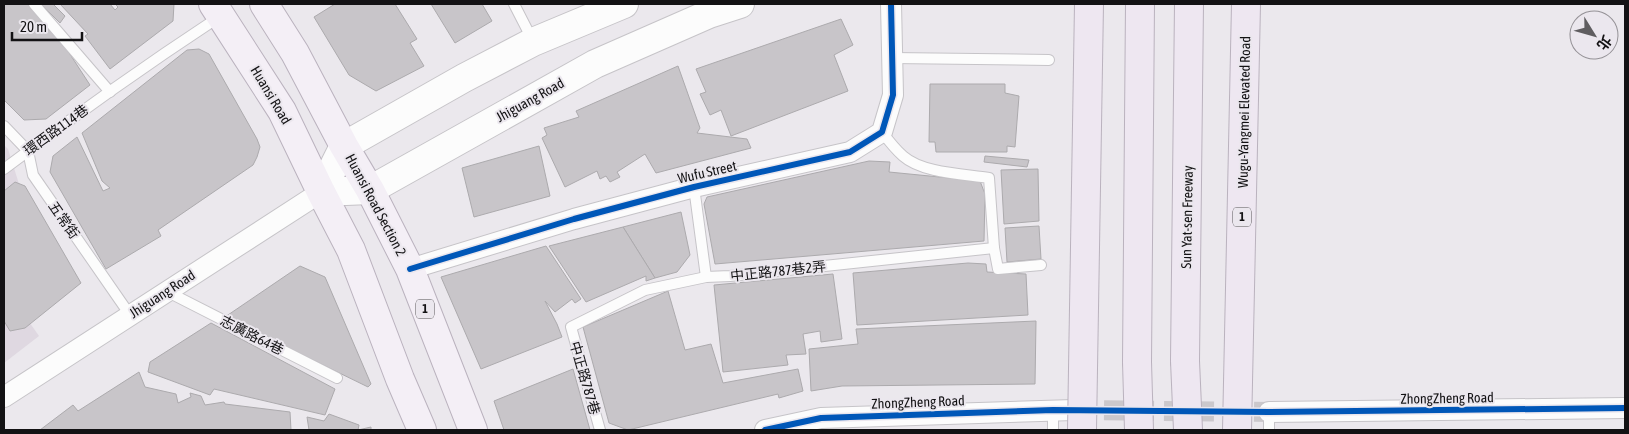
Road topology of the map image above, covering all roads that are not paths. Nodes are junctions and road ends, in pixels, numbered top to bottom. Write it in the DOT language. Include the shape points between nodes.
graph roads {
  1 [pos="34,4"];
  2 [pos="264,4"];
  3 [pos="514,4"];
  4 [pos="624,4"];
  5 [pos="740,4"];
  6 [pos="891,4"];
  7 [pos="1089,4"];
  8 [pos="1140,4"];
  9 [pos="1189,4"];
  10 [pos="1246,4"];
  11 [pos="217,10"];
  12 [pos="534,42"];
  13 [pos="892,58"];
  14 [pos="1049,60"];
  15 [pos="110,92"];
  16 [pos="4,126"];
  17 [pos="882,132"];
  18 [pos="344,146"];
  19 [pos="28,150"];
  20 [pos="4,169"];
  21 [pos="694,187"];
  22 [pos="370,190"];
  23 [pos="321,192"];
  24 [pos="994,248"];
  25 [pos="1041,265"];
  26 [pos="410,269"];
  27 [pos="706,278"];
  28 [pos="166,291"];
  29 [pos="130,315"];
  30 [pos="571,327"];
  31 [pos="337,378"];
  32 [pos="4,397"];
  33 [pos="1625,408"];
  34 [pos="1053,410"];
  35 [pos="1078,420"];
  36 [pos="1269,421"];
  37 [pos="422,430"];
  38 [pos="473,430"];
  39 [pos="600,430"];
  40 [pos="765,430"];
  41 [pos="1053,430"];
  42 [pos="1139,430"];
  43 [pos="1188,430"];
  44 [pos="1237,430"];
  1 -- 15 [label="lane"];
  2 -- 18 [label="main road, 1" via="295,53"];
  3 -- 12 [label="lane"];
  4 -- 12 [label="main road"];
  5 -- 22 [label="main road, Jhiguang Road" via="709,14 595,64"];
  6 -- 13 [label="street"];
  7 -- 35 [label="highway, bridge"];
  8 -- 42 [label="highway, bridge"];
  9 -- 43 [label="highway, Sun Yat-sen Freeway, bridge" via="1185,361"];
  10 -- 44 [label="highway, Wugu-Yangmei Elevated Road / 1, bridge"];
  11 -- 15 [label="lane, 環西路114巷"];
  11 -- 23 [label="main road, Huansi Road" via="282,111"];
  12 -- 18 [label="main road"];
  13 -- 14 [label="lane"];
  13 -- 17 [label="street" via="893,94"];
  15 -- 19 [label="lane, 環西路114巷"];
  16 -- 19 [label="lane"];
  17 -- 21 [label="street, Wufu Street" via="850,152"];
  17 -- 24 [label="lane" via="904,157 932,171 988,178"];
  18 -- 22 [label="main road, Huansi Road Section 2 / 1"];
  18 -- 23 [label="main road"];
  19 -- 20 [label="lane, 環西路114巷"];
  19 -- 29 [label="lane, 五常街" via="33,175"];
  21 -- 26 [label="street, Wufu Street" via="574,218"];
  21 -- 27 [label="lane"];
  22 -- 23 [label="main road, Jhiguang Road"];
  22 -- 26 [label="main road, Huansi Road Section 2 / 1"];
  23 -- 28 [label="street, Jhiguang Road"];
  23 -- 37 [label="main road" via="351,250"];
  24 -- 25 [label="lane" via="998,269"];
  24 -- 27 [label="lane, 中正路787巷2弄"];
  26 -- 38 [label="main road, Huansi Road Section 2 / 1"];
  27 -- 30 [label="lane, 中正路787巷2弄" via="645,290"];
  28 -- 29 [label="street, Jhiguang Road"];
  28 -- 31 [label="lane, 志廣路64巷"];
  29 -- 32 [label="street, Jhiguang Road"];
  30 -- 39 [label="lane, 中正路787巷"];
  33 -- 36 [label="street, ZhongZheng Road"];
  34 -- 35 [label="street, ZhongZheng Road"];
  34 -- 40 [label="street, ZhongZheng Road" via="888,419 821,418"];
  34 -- 41 [label="lane"];
}
